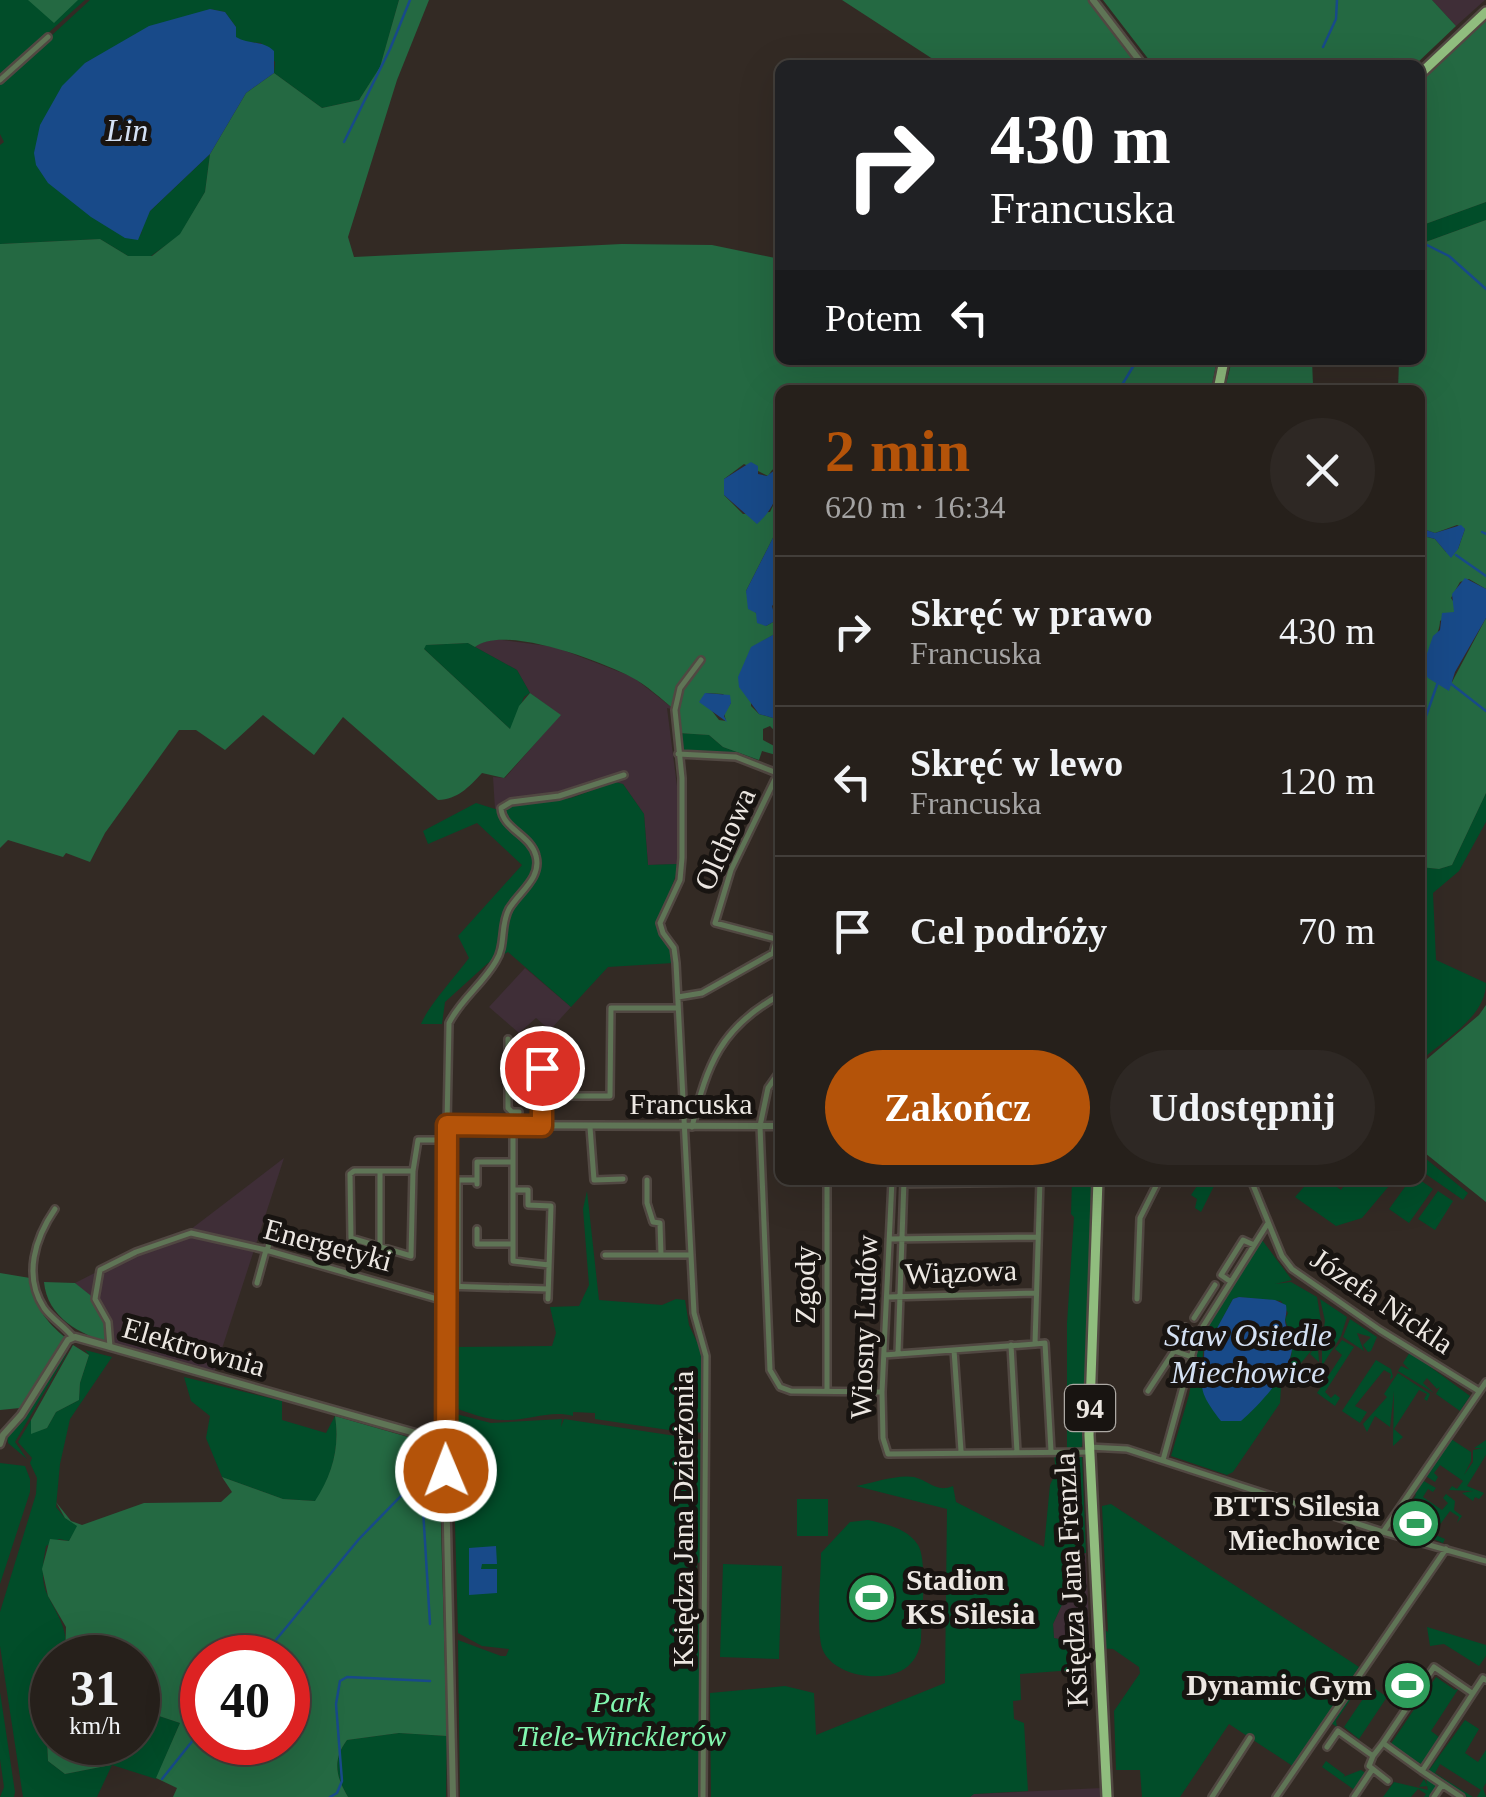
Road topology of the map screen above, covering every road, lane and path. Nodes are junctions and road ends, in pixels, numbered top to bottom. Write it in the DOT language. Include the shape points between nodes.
graph roads {
  1 [pos="1093,0"];
  2 [pos="1486,12"];
  3 [pos="48,37"];
  4 [pos="1139,60"];
  5 [pos="1425,69"];
  6 [pos="0,80"];
  7 [pos="701,660"];
  8 [pos="678,754"];
  9 [pos="775,772"];
  10 [pos="624,775"];
  11 [pos="775,782"];
  12 [pos="775,938"];
  13 [pos="775,947"];
  14 [pos="678,997"];
  15 [pos="775,998"];
  16 [pos="678,1008"];
  17 [pos="508,1039"];
  18 [pos="542,1044"];
  19 [pos="775,1080"];
  20 [pos="508,1090"];
  21 [pos="542,1093"];
  22 [pos="519,1112"];
  23 [pos="447,1125"];
  24 [pos="512,1125"];
  25 [pos="542,1126"];
  26 [pos="760,1126"];
  27 [pos="775,1126"];
  28 [pos="590,1127"];
  29 [pos="689,1127"];
  30 [pos="446,1140"];
  31 [pos="512,1162"];
  32 [pos="380,1171"];
  33 [pos="413,1172"];
  34 [pos="623,1179"];
  35 [pos="647,1180"];
  36 [pos="828,1185"];
  37 [pos="892,1185"];
  38 [pos="904,1185"];
  39 [pos="1040,1185"];
  40 [pos="1098,1185"];
  41 [pos="1156,1185"];
  42 [pos="1252,1185"];
  43 [pos="512,1190"];
  44 [pos="54,1209"];
  45 [pos="1268,1224"];
  46 [pos="477,1229"];
  47 [pos="1038,1237"];
  48 [pos="889,1239"];
  49 [pos="902,1239"];
  50 [pos="512,1244"];
  51 [pos="1254,1246"];
  52 [pos="380,1247"];
  53 [pos="266,1250"];
  54 [pos="605,1255"];
  55 [pos="661,1255"];
  56 [pos="691,1255"];
  57 [pos="322,1265"];
  58 [pos="550,1265"];
  59 [pos="1231,1282"];
  60 [pos="257,1283"];
  61 [pos="1215,1285"];
  62 [pos="444,1286"];
  63 [pos="458,1287"];
  64 [pos="548,1289"];
  65 [pos="1036,1293"];
  66 [pos="900,1296"];
  67 [pos="888,1297"];
  68 [pos="548,1299"];
  69 [pos="1137,1299"];
  70 [pos="444,1301"];
  71 [pos="1202,1305"];
  72 [pos="1213,1311"];
  73 [pos="1194,1318"];
  74 [pos="1186,1327"];
  75 [pos="70,1334"];
  76 [pos="1197,1336"];
  77 [pos="1035,1344"];
  78 [pos="1011,1346"];
  79 [pos="110,1347"];
  80 [pos="954,1350"];
  81 [pos="898,1353"];
  82 [pos="884,1354"];
  83 [pos="1192,1357"];
  84 [pos="1486,1382"];
  85 [pos="827,1391"];
  86 [pos="1148,1391"];
  87 [pos="882,1392"];
  88 [pos="1479,1392"];
  89 [pos="1,1430"];
  90 [pos="445,1438"];
  91 [pos="0,1444"];
  92 [pos="1089,1450"];
  93 [pos="961,1451"];
  94 [pos="1051,1452"];
  95 [pos="1017,1453"];
  96 [pos="1163,1460"];
  97 [pos="1383,1532"];
  98 [pos="1446,1549"];
  99 [pos="1486,1560"];
  100 [pos="1486,1680"];
  101 [pos="1472,1693"];
  102 [pos="1250,1738"];
  103 [pos="1383,1743"];
  104 [pos="1327,1747"];
  105 [pos="1373,1756"];
  106 [pos="1372,1770"];
  107 [pos="1422,1772"];
  108 [pos="1388,1780"];
  109 [pos="1442,1784"];
  110 [pos="1458,1796"];
  111 [pos="454,1797"];
  112 [pos="703,1797"];
  113 [pos="1107,1797"];
  114 [pos="1212,1797"];
  115 [pos="1276,1797"];
  116 [pos="1354,1797"];
  117 [pos="1434,1797"];
  1 -- 4 [label="street"];
  2 -- 5 [label="main road"];
  3 -- 6 [label="street"];
  7 -- 8 [label="street, Księdza Jana Dzierżonia" via="677,697"];
  8 -- 9 [label="street" via="736,757"];
  8 -- 14 [label="street, Księdza Jana Dzierżonia" via="680,880 660,922 674,948"];
  10 -- 23 [label="street" via="501,808 504,820 530,844 537,865 507,914 496,962 449,1023"];
  11 -- 12 [label="street, Olchowa" via="731,870 715,923"];
  13 -- 14 [label="street" via="702,993"];
  14 -- 16 [label="street, Księdza Jana Dzierżonia"];
  15 -- 29 [label="street" via="747,1015 719,1049"];
  16 -- 21 [label="street" via="611,1008 610,1096"];
  16 -- 29 [label="street, Księdza Jana Dzierżonia"];
  17 -- 20 [label="street"];
  18 -- 21 [label="street"];
  19 -- 26 [label="street" via="763,1100"];
  20 -- 21 [label="street"];
  20 -- 22 [label="street" via="508,1108"];
  21 -- 25 [label="street"];
  23 -- 24 [label="street, Francuska"];
  23 -- 30 [label="street"];
  24 -- 25 [label="street, Francuska"];
  24 -- 31 [label="street"];
  25 -- 28 [label="street, Francuska"];
  26 -- 27 [label="street, Francuska"];
  26 -- 29 [label="street, Francuska"];
  26 -- 85 [label="street" via="770,1370 784,1389"];
  28 -- 29 [label="street, Francuska"];
  28 -- 34 [label="street" via="594,1180"];
  29 -- 56 [label="street, Księdza Jana Dzierżonia"];
  30 -- 33 [label="street" via="418,1140"];
  30 -- 62 [label="street"];
  31 -- 43 [label="street"];
  31 -- 63 [label="street" via="477,1162 477,1182 458,1180"];
  32 -- 33 [label="street"];
  32 -- 52 [label="street"];
  32 -- 52 [label="street" via="350,1174 350,1238"];
  33 -- 52 [label="street" via="412,1256"];
  35 -- 55 [label="street"];
  36 -- 85 [label="street, Zgody"];
  37 -- 48 [label="street, Wiosny Ludów"];
  38 -- 49 [label="street, Wiosny Ludów"];
  39 -- 47 [label="street"];
  40 -- 92 [label="main road, Księdza Jana Frenzla / 94"];
  41 -- 69 [label="street" via="1140,1218"];
  42 -- 45 [label="street, Józefa Nickla"];
  43 -- 50 [label="street"];
  43 -- 58 [label="street" via="528,1190 528,1205 551,1206"];
  44 -- 75 [label="street, Elektrownia" via="38,1236 35,1281 42,1303"];
  45 -- 51 [label="street"];
  45 -- 88 [label="street, Józefa Nickla" via="1282,1256 1305,1280"];
  46 -- 50 [label="street" via="477,1244"];
  47 -- 49 [label="street"];
  47 -- 65 [label="street"];
  48 -- 49 [label="street"];
  48 -- 67 [label="street, Wiosny Ludów"];
  49 -- 66 [label="street, Wiosny Ludów"];
  50 -- 58 [label="street" via="512,1262"];
  51 -- 59 [label="street"];
  51 -- 59 [label="street" via="1243,1240 1221,1276"];
  53 -- 57 [label="street, Energetyki"];
  53 -- 57 [label="street" via="271,1236 326,1251"];
  53 -- 60 [label="street"];
  53 -- 79 [label="street, Energetyki" via="182,1236 100,1270 95,1299 108,1322"];
  54 -- 55 [label="street"];
  55 -- 56 [label="street"];
  56 -- 112 [label="street, Księdza Jana Dzierżonia" via="696,1328 706,1356"];
  57 -- 70 [label="street, Energetyki"];
  58 -- 64 [label="street"];
  59 -- 72 [label="street"];
  61 -- 71 [label="street"];
  62 -- 63 [label="street"];
  62 -- 70 [label="street"];
  63 -- 64 [label="street"];
  64 -- 68 [label="street"];
  65 -- 66 [label="street, Wiązowa"];
  65 -- 77 [label="street"];
  66 -- 67 [label="street, Wiązowa"];
  66 -- 81 [label="street, Wiosny Ludów"];
  67 -- 82 [label="street, Wiosny Ludów"];
  70 -- 90 [label="street"];
  71 -- 72 [label="street"];
  71 -- 73 [label="street"];
  72 -- 76 [label="street"];
  74 -- 76 [label="street"];
  75 -- 79 [label="street, Elektrownia"];
  75 -- 89 [label="street" via="24,1408"];
  76 -- 83 [label="street"];
  77 -- 78 [label="street"];
  77 -- 94 [label="street" via="1045,1343"];
  78 -- 80 [label="street"];
  78 -- 95 [label="street"];
  79 -- 90 [label="street, Elektrownia"];
  80 -- 81 [label="street"];
  80 -- 93 [label="street"];
  81 -- 82 [label="street"];
  82 -- 87 [label="street, Wiosny Ludów"];
  83 -- 86 [label="street" via="1174,1351"];
  83 -- 96 [label="street"];
  84 -- 88 [label="street"];
  85 -- 87 [label="street"];
  87 -- 93 [label="street, Wiosny Ludów" via="888,1454"];
  88 -- 97 [label="street"];
  89 -- 91 [label="street"];
  90 -- 111 [label="street"];
  92 -- 94 [label="street, Wiosny Ludów"];
  92 -- 96 [label="street" via="1128,1449"];
  92 -- 113 [label="main road, Księdza Jana Frenzla / 94"];
  93 -- 95 [label="street, Wiosny Ludów"];
  94 -- 95 [label="street, Wiosny Ludów"];
  96 -- 97 [label="street"];
  97 -- 98 [label="street"];
  98 -- 99 [label="street"];
  98 -- 115 [label="street"];
  100 -- 101 [label="street"];
  101 -- 103 [label="street" via="1434,1668"];
  101 -- 107 [label="street"];
  102 -- 114 [label="street"];
  103 -- 105 [label="street"];
  103 -- 107 [label="street"];
  104 -- 105 [label="street" via="1338,1730"];
  105 -- 106 [label="street"];
  106 -- 108 [label="street"];
  106 -- 116 [label="street"];
  107 -- 109 [label="street"];
  109 -- 110 [label="street"];
  109 -- 117 [label="street"];
}
